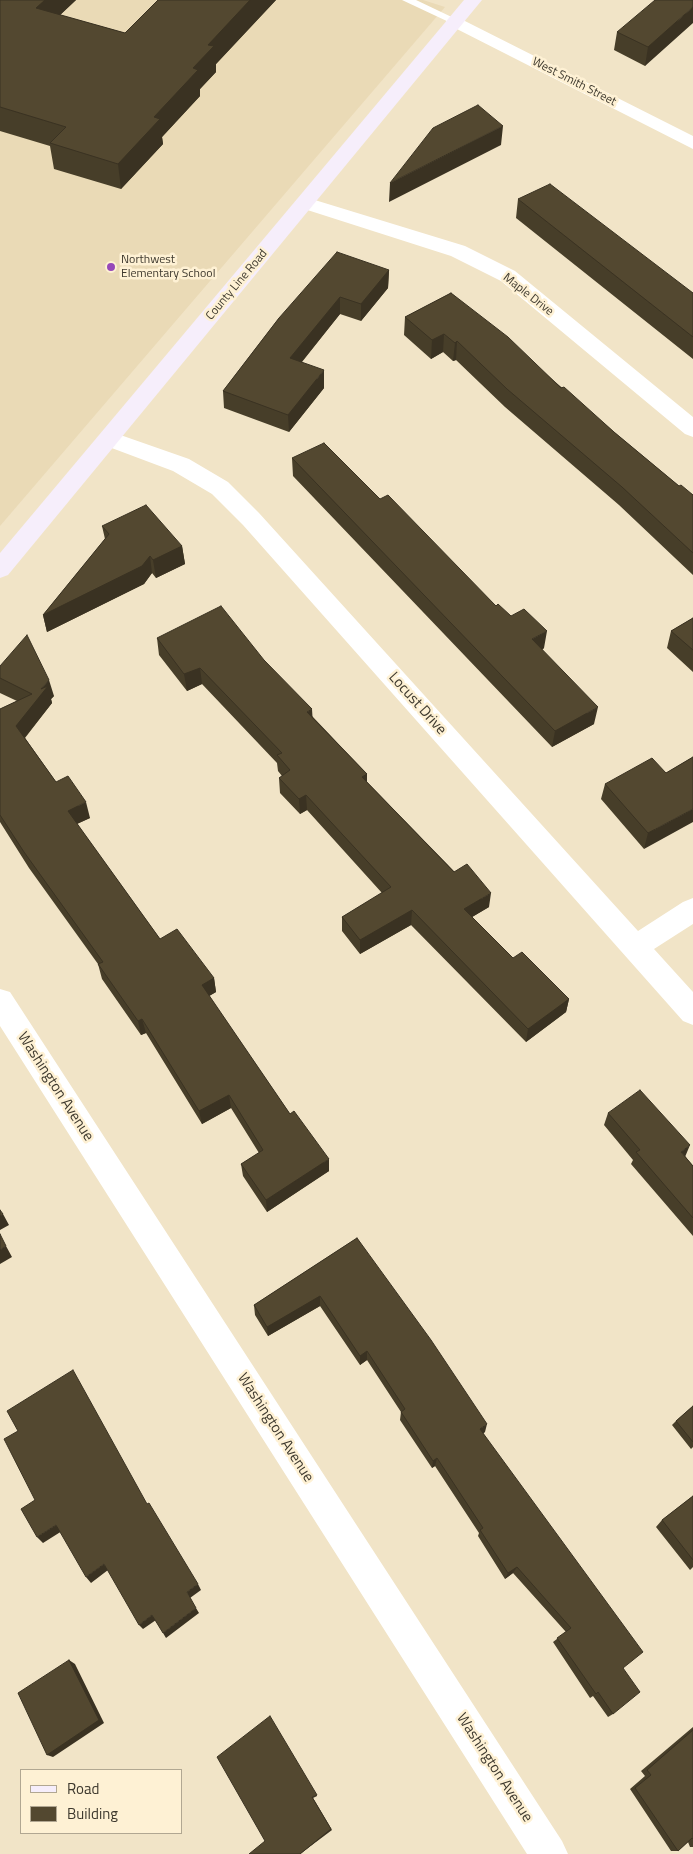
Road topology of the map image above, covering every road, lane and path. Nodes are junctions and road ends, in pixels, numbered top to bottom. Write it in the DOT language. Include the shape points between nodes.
graph roads {
  1 [pos="407,0"];
  2 [pos="473,0"];
  3 [pos="455,21"];
  4 [pos="693,143"];
  5 [pos="306,203"];
  6 [pos="693,429"];
  7 [pos="109,439"];
  8 [pos="0,568"];
  9 [pos="693,910"];
  10 [pos="635,947"];
  11 [pos="0,1001"];
  12 [pos="693,1012"];
  13 [pos="549,1854"];
  1 -- 3 [label="lane"];
  2 -- 3 [label="main road, County Line Road"];
  3 -- 4 [label="street, West Smith Street"];
  3 -- 5 [label="main road, County Line Road"];
  5 -- 6 [label="street, Maple Drive" via="458,251 508,276"];
  5 -- 7 [label="main road, County Line Road"];
  7 -- 8 [label="main road, County Line Road"];
  7 -- 10 [label="street, Locust Drive" via="180,465 220,488"];
  9 -- 10 [label="street"];
  10 -- 12 [label="street, Locust Drive"];
  11 -- 13 [label="street, Washington Avenue"];
}
